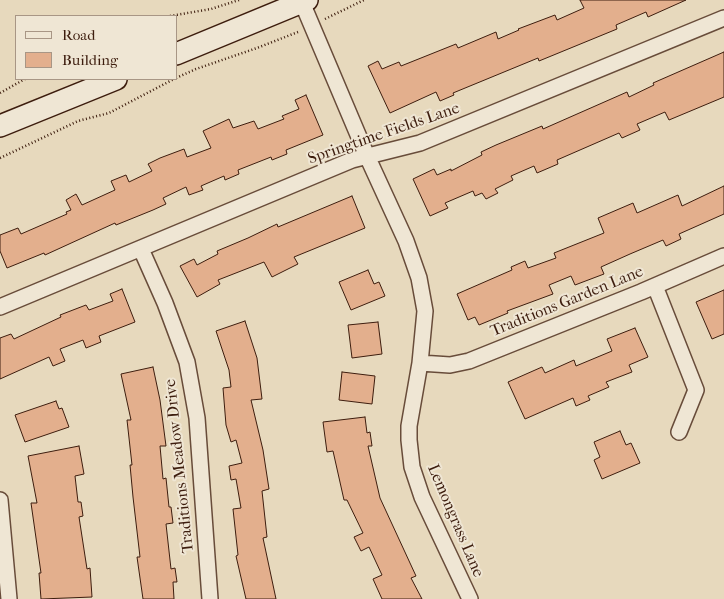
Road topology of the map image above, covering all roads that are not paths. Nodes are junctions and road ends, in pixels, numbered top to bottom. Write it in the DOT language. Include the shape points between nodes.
graph roads {
  1 [pos="303,1"];
  2 [pos="724,18"];
  3 [pos="178,53"];
  4 [pos="114,80"];
  5 [pos="0,126"];
  6 [pos="366,156"];
  7 [pos="141,249"];
  8 [pos="724,256"];
  9 [pos="655,286"];
  10 [pos="0,307"];
  11 [pos="420,363"];
  12 [pos="679,432"];
  13 [pos="0,500"];
  14 [pos="9,599"];
  15 [pos="210,599"];
  16 [pos="470,599"];
  1 -- 3 [label="main road"];
  1 -- 6 [label="street, Lemongrass Lane"];
  2 -- 6 [label="street, Springtime Fields Lane" via="420,143"];
  4 -- 5 [label="main road"];
  6 -- 7 [label="street, Springtime Fields Lane"];
  6 -- 11 [label="street, Lemongrass Lane" via="406,241 419,278 425,311"];
  7 -- 10 [label="street, Springtime Fields Lane"];
  7 -- 15 [label="street, Traditions Meadow Drive" via="187,362 197,418"];
  8 -- 9 [label="street, Traditions Garden Lane"];
  9 -- 11 [label="street, Traditions Garden Lane" via="469,361 450,365"];
  9 -- 12 [label="street" via="696,390"];
  11 -- 16 [label="street, Lemongrass Lane" via="409,426 412,467 422,496"];
  13 -- 14 [label="street"];
}
